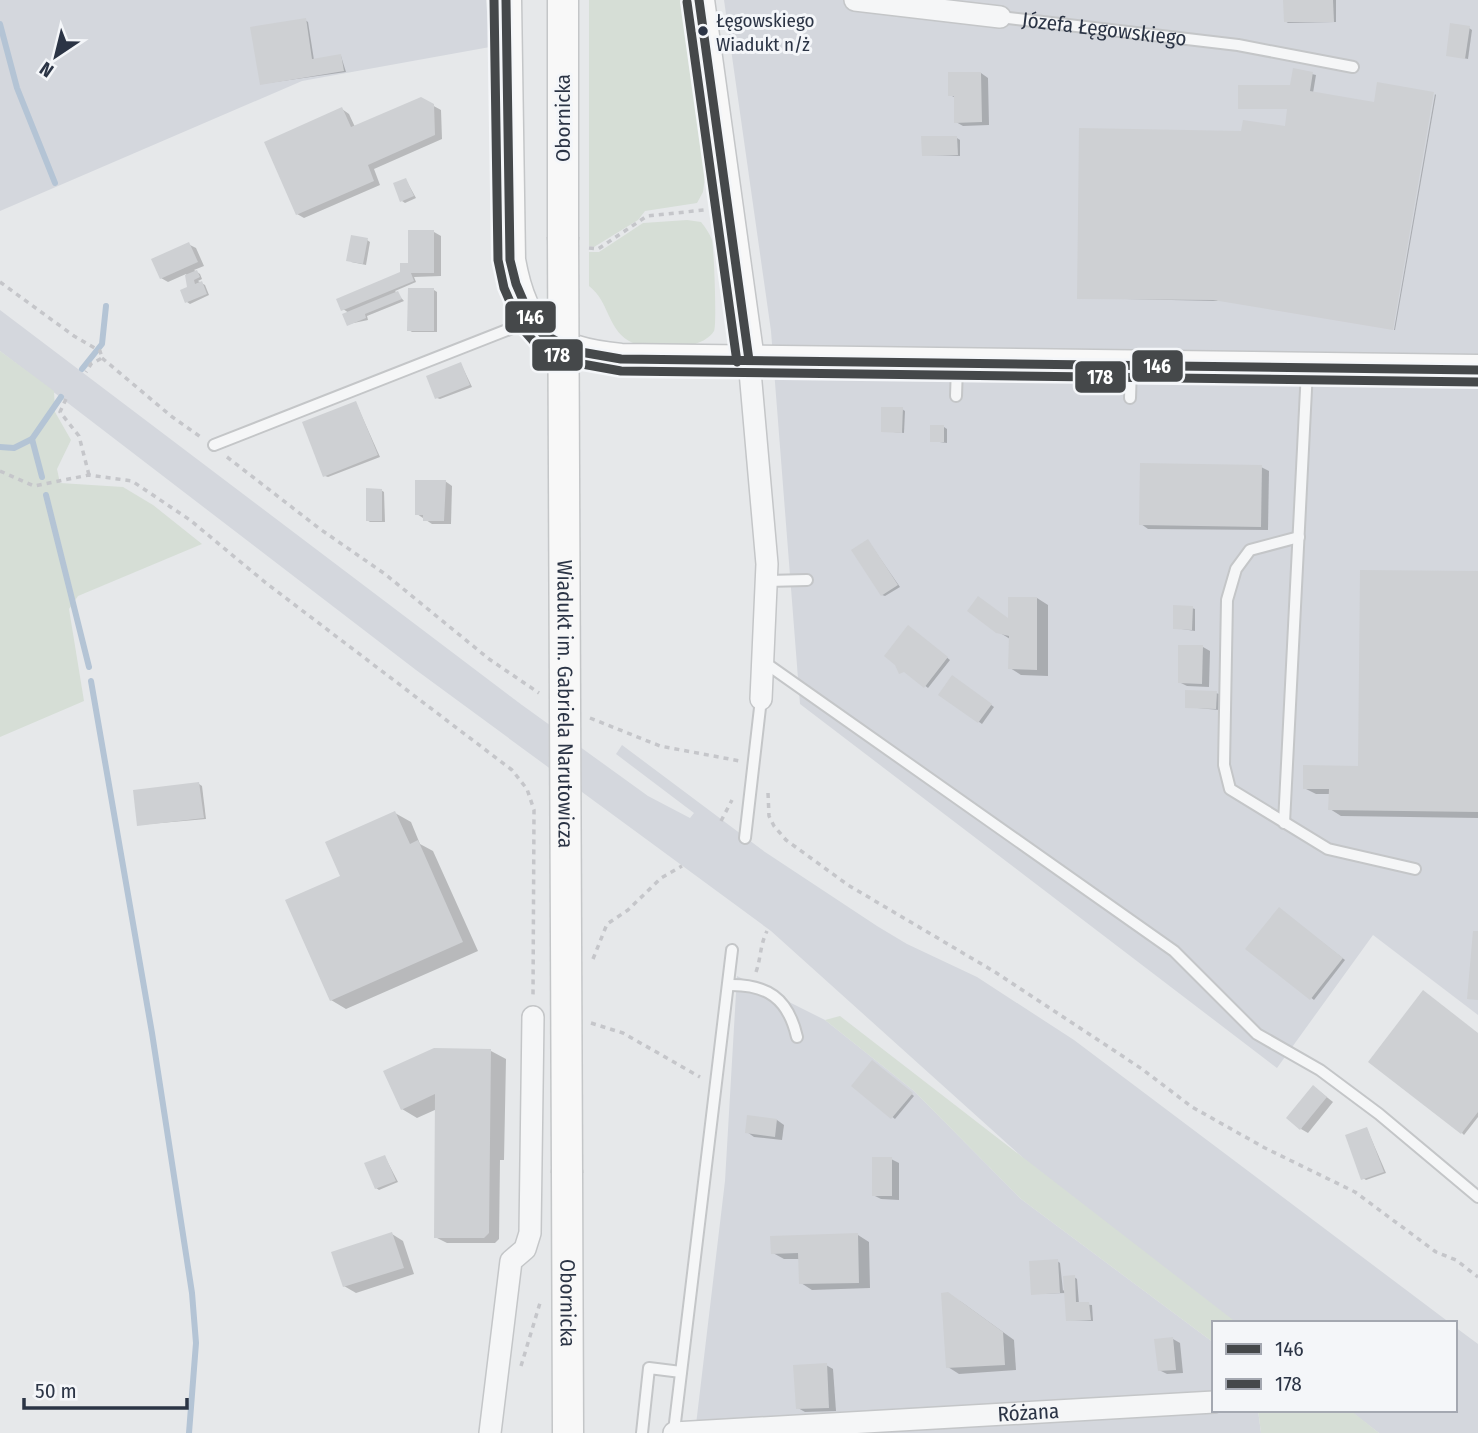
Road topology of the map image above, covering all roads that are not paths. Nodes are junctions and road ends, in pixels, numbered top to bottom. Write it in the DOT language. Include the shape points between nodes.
graph roads {
  1 [pos="506,0"];
  2 [pos="563,0"];
  3 [pos="699,0"];
  4 [pos="855,0"];
  5 [pos="1000,17"];
  6 [pos="1353,67"];
  7 [pos="575,242"];
  8 [pos="530,321"];
  9 [pos="749,360"];
  10 [pos="957,363"];
  11 [pos="1131,365"];
  12 [pos="1307,368"];
  13 [pos="1478,370"];
  14 [pos="956,396"];
  15 [pos="1130,398"];
  16 [pos="214,445"];
  17 [pos="1299,537"];
  18 [pos="807,580"];
  19 [pos="767,581"];
  20 [pos="764,662"];
  21 [pos="761,699"];
  22 [pos="884,734"];
  23 [pos="873,739"];
  24 [pos="1284,823"];
  25 [pos="745,838"];
  26 [pos="1415,869"];
  27 [pos="732,950"];
  28 [pos="727,985"];
  29 [pos="533,1017"];
  30 [pos="797,1037"];
  31 [pos="567,1173"];
  32 [pos="1478,1197"];
  33 [pos="681,1371"];
  34 [pos="1212,1402"];
  35 [pos="674,1432"];
  36 [pos="490,1433"];
  37 [pos="568,1433"];
  38 [pos="642,1433"];
  1 -- 8 [label="street" via="510,260 517,296"];
  2 -- 7 [label="street, Obornicka"];
  3 -- 9 [label="street"];
  4 -- 5 [label="street, Józefa Łęgowskiego"];
  5 -- 6 [label="lane, Józefa Łęgowskiego" via="1238,45"];
  7 -- 31 [label="street, Wiadukt im. Gabriela Narutowicza, bridge" via="565,811"];
  8 -- 9 [label="street" via="553,340 594,356"];
  8 -- 16 [label="lane"];
  9 -- 10 [label="street"];
  9 -- 19 [label="street"];
  10 -- 11 [label="street" via="1063,360"];
  10 -- 14 [label="lane"];
  11 -- 12 [label="street"];
  11 -- 15 [label="lane"];
  12 -- 13 [label="street"];
  12 -- 17 [label="lane"];
  17 -- 24 [label="lane"];
  17 -- 24 [label="lane" via="1250,550 1236,569 1227,600 1224,765 1230,789"];
  18 -- 19 [label="lane"];
  19 -- 20 [label="street"];
  20 -- 21 [label="street"];
  20 -- 23 [label="lane"];
  21 -- 25 [label="lane"];
  22 -- 23 [label="lane"];
  23 -- 32 [label="lane" via="1174,951 1256,1034 1320,1070"];
  24 -- 26 [label="lane" via="1328,849"];
  27 -- 28 [label="lane"];
  28 -- 30 [label="lane" via="752,984 780,1001 793,1019"];
  28 -- 33 [label="lane"];
  29 -- 36 [label="street" via="530,1233 524,1249 511,1261"];
  31 -- 37 [label="street, Obornicka"];
  33 -- 35 [label="lane"];
  33 -- 38 [label="lane" via="649,1368"];
  34 -- 35 [label="street, Różana"];
}
